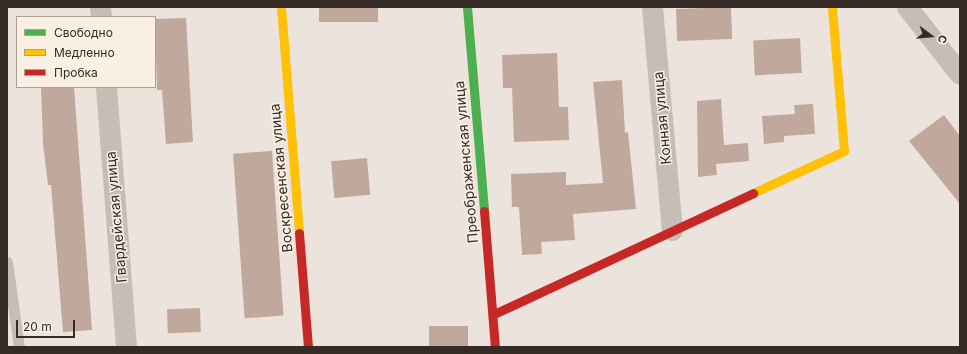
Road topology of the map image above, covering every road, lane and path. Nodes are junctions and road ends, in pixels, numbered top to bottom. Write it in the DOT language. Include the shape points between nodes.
graph roads {
  1 [pos="281,7"];
  2 [pos="467,7"];
  3 [pos="652,7"];
  4 [pos="832,7"];
  5 [pos="907,7"];
  6 [pos="960,74"];
  7 [pos="106,88"];
  8 [pos="672,230"];
  9 [pos="7,262"];
  10 [pos="494,314"];
  11 [pos="18,347"];
  12 [pos="126,347"];
  13 [pos="308,347"];
  14 [pos="495,347"];
  1 -- 13 [label="street, Воскресенская улица"];
  2 -- 10 [label="street, Преображенская улица"];
  3 -- 8 [label="street, Конная улица"];
  4 -- 8 [label="street" via="844,151"];
  5 -- 6 [label="street"];
  7 -- 12 [label="street, Гвардейская улица"];
  8 -- 10 [label="street"];
  9 -- 11 [label="lane"];
  10 -- 14 [label="street, Преображенская улица"];
}
